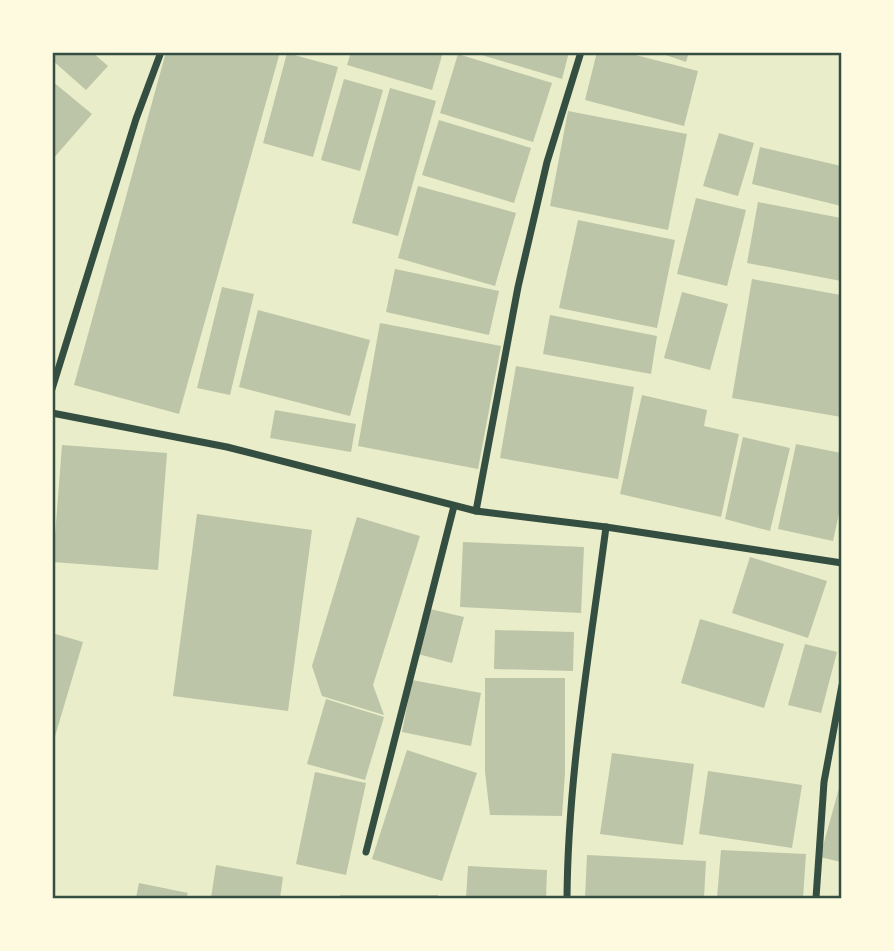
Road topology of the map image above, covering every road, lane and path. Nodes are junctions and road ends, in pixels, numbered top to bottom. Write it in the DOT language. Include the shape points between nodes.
graph roads {
  1 [pos="161,52"];
  2 [pos="581,52"];
  3 [pos="52,389"];
  4 [pos="52,413"];
  5 [pos="454,506"];
  6 [pos="476,511"];
  7 [pos="606,527"];
  8 [pos="842,563"];
  9 [pos="842,685"];
  10 [pos="831,743"];
  11 [pos="842,744"];
  12 [pos="366,852"];
  13 [pos="567,898"];
  14 [pos="816,898"];
  1 -- 3 [label="street"];
  2 -- 6 [label="street" via="547,162 518,287"];
  4 -- 5 [label="street" via="227,447"];
  5 -- 6 [label="street"];
  5 -- 12 [label="street"];
  6 -- 7 [label="street"];
  7 -- 8 [label="street"];
  7 -- 13 [label="street" via="567,835"];
  9 -- 10 [label="street"];
  10 -- 11 [label="street"];
  10 -- 14 [label="street"];
}
